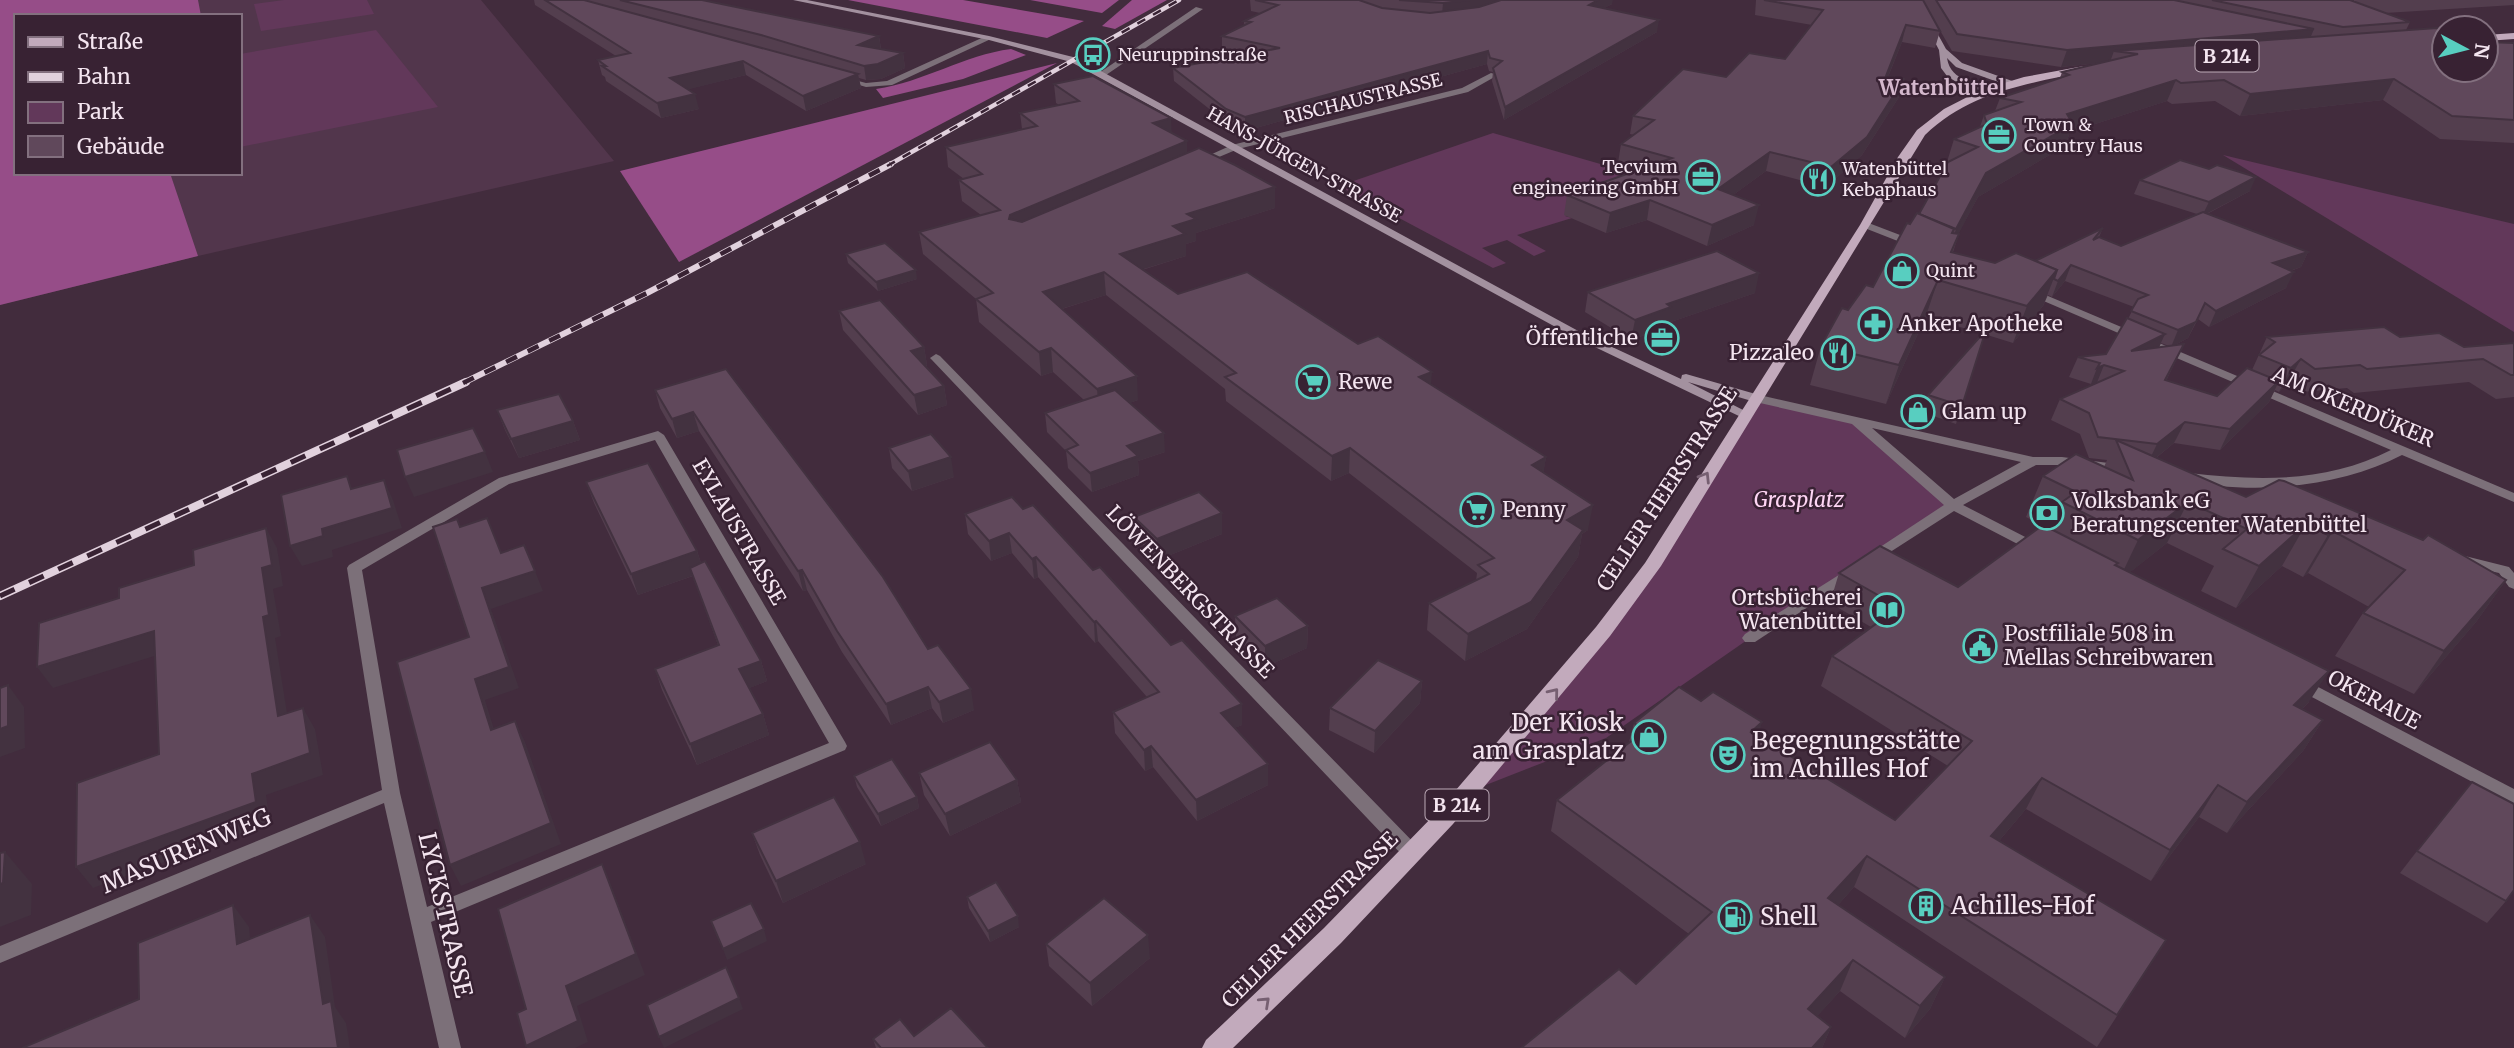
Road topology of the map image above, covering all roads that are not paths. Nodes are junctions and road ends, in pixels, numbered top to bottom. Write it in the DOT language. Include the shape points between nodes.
graph roads {
  1 [pos="796,0"];
  2 [pos="1916,0"];
  3 [pos="1199,9"];
  4 [pos="989,38"];
  5 [pos="1943,50"];
  6 [pos="2091,68"];
  7 [pos="1103,73"];
  8 [pos="1494,75"];
  9 [pos="836,77"];
  10 [pos="2012,84"];
  11 [pos="1991,91"];
  12 [pos="1235,147"];
  13 [pos="1184,169"];
  14 [pos="1866,225"];
  15 [pos="1924,248"];
  16 [pos="2021,288"];
  17 [pos="1593,343"];
  18 [pos="936,358"];
  19 [pos="1755,398"];
  20 [pos="1745,414"];
  21 [pos="1855,420"];
  22 [pos="2401,450"];
  23 [pos="2034,461"];
  24 [pos="2062,461"];
  25 [pos="2139,471"];
  26 [pos="2178,476"];
  27 [pos="2125,482"];
  28 [pos="2514,498"];
  29 [pos="1953,505"];
  30 [pos="2050,555"];
  31 [pos="2449,558"];
  32 [pos="2514,584"];
  33 [pos="1750,638"];
  34 [pos="2281,674"];
  35 [pos="391,793"];
  36 [pos="2514,797"];
  37 [pos="1413,854"];
  38 [pos="422,917"];
  39 [pos="0,955"];
  40 [pos="450,1048"];
  41 [pos="1214,1048"];
  1 -- 4 [label="main road, HANS-JÜRGEN-STRASSE"];
  2 -- 5 [label="main road"];
  3 -- 7 [label="street"];
  4 -- 7 [label="main road, HANS-JÜRGEN-STRASSE" via="1062,56"];
  4 -- 9 [label="street" via="889,83 866,85"];
  5 -- 10 [label="main road" via="1972,71"];
  5 -- 11 [label="main road" via="1945,72"];
  6 -- 10 [label="main road, CELLER HEERSTRASSE / B 214"];
  7 -- 12 [label="main road, HANS-JÜRGEN-STRASSE"];
  8 -- 12 [label="street, RISCHAUSTRASSE" via="1465,90"];
  10 -- 11 [label="main road, CELLER HEERSTRASSE / B 214"];
  11 -- 14 [label="main road, CELLER HEERSTRASSE / B 214" via="1954,106 1928,124"];
  12 -- 13 [label="street, RISCHAUSTRASSE"];
  12 -- 17 [label="main road, HANS-JÜRGEN-STRASSE"];
  14 -- 15 [label="street"];
  14 -- 19 [label="main road, CELLER HEERSTRASSE / B 214"];
  16 -- 22 [label="street, AM OKERDÜKER"];
  17 -- 19 [label="main road, HANS-JÜRGEN-STRASSE"];
  17 -- 20 [label="main road, HANS-JÜRGEN-STRASSE"];
  18 -- 37 [label="street, LÖWENBERGSTRASSE"];
  19 -- 20 [label="main road, CELLER HEERSTRASSE / B 214"];
  19 -- 21 [label="street"];
  37 -- 20 [label="main road, CELLER HEERSTRASSE / B 214, one-way" via="1539,710 1627,600"];
  21 -- 23 [label="street"];
  21 -- 29 [label="street"];
  22 -- 26 [label="street" via="2374,466 2285,482"];
  22 -- 28 [label="street, AM OKERDÜKER"];
  23 -- 24 [label="street"];
  23 -- 29 [label="street"];
  24 -- 25 [label="street"];
  24 -- 27 [label="street"];
  29 -- 30 [label="street"];
  29 -- 33 [label="street"];
  31 -- 32 [label="street" via="2504,570"];
  34 -- 36 [label="street, OKERAUE"];
  35 -- 38 [label="street, LYCKSTRASSE"];
  35 -- 38 [label="street, EYLAUSTRASSE" via="354,568 504,481 658,435 839,746"];
  35 -- 39 [label="street, MASURENWEG"];
  41 -- 37 [label="main road, CELLER HEERSTRASSE / B 214, one-way"];
  38 -- 40 [label="street, LYCKSTRASSE"];
}
